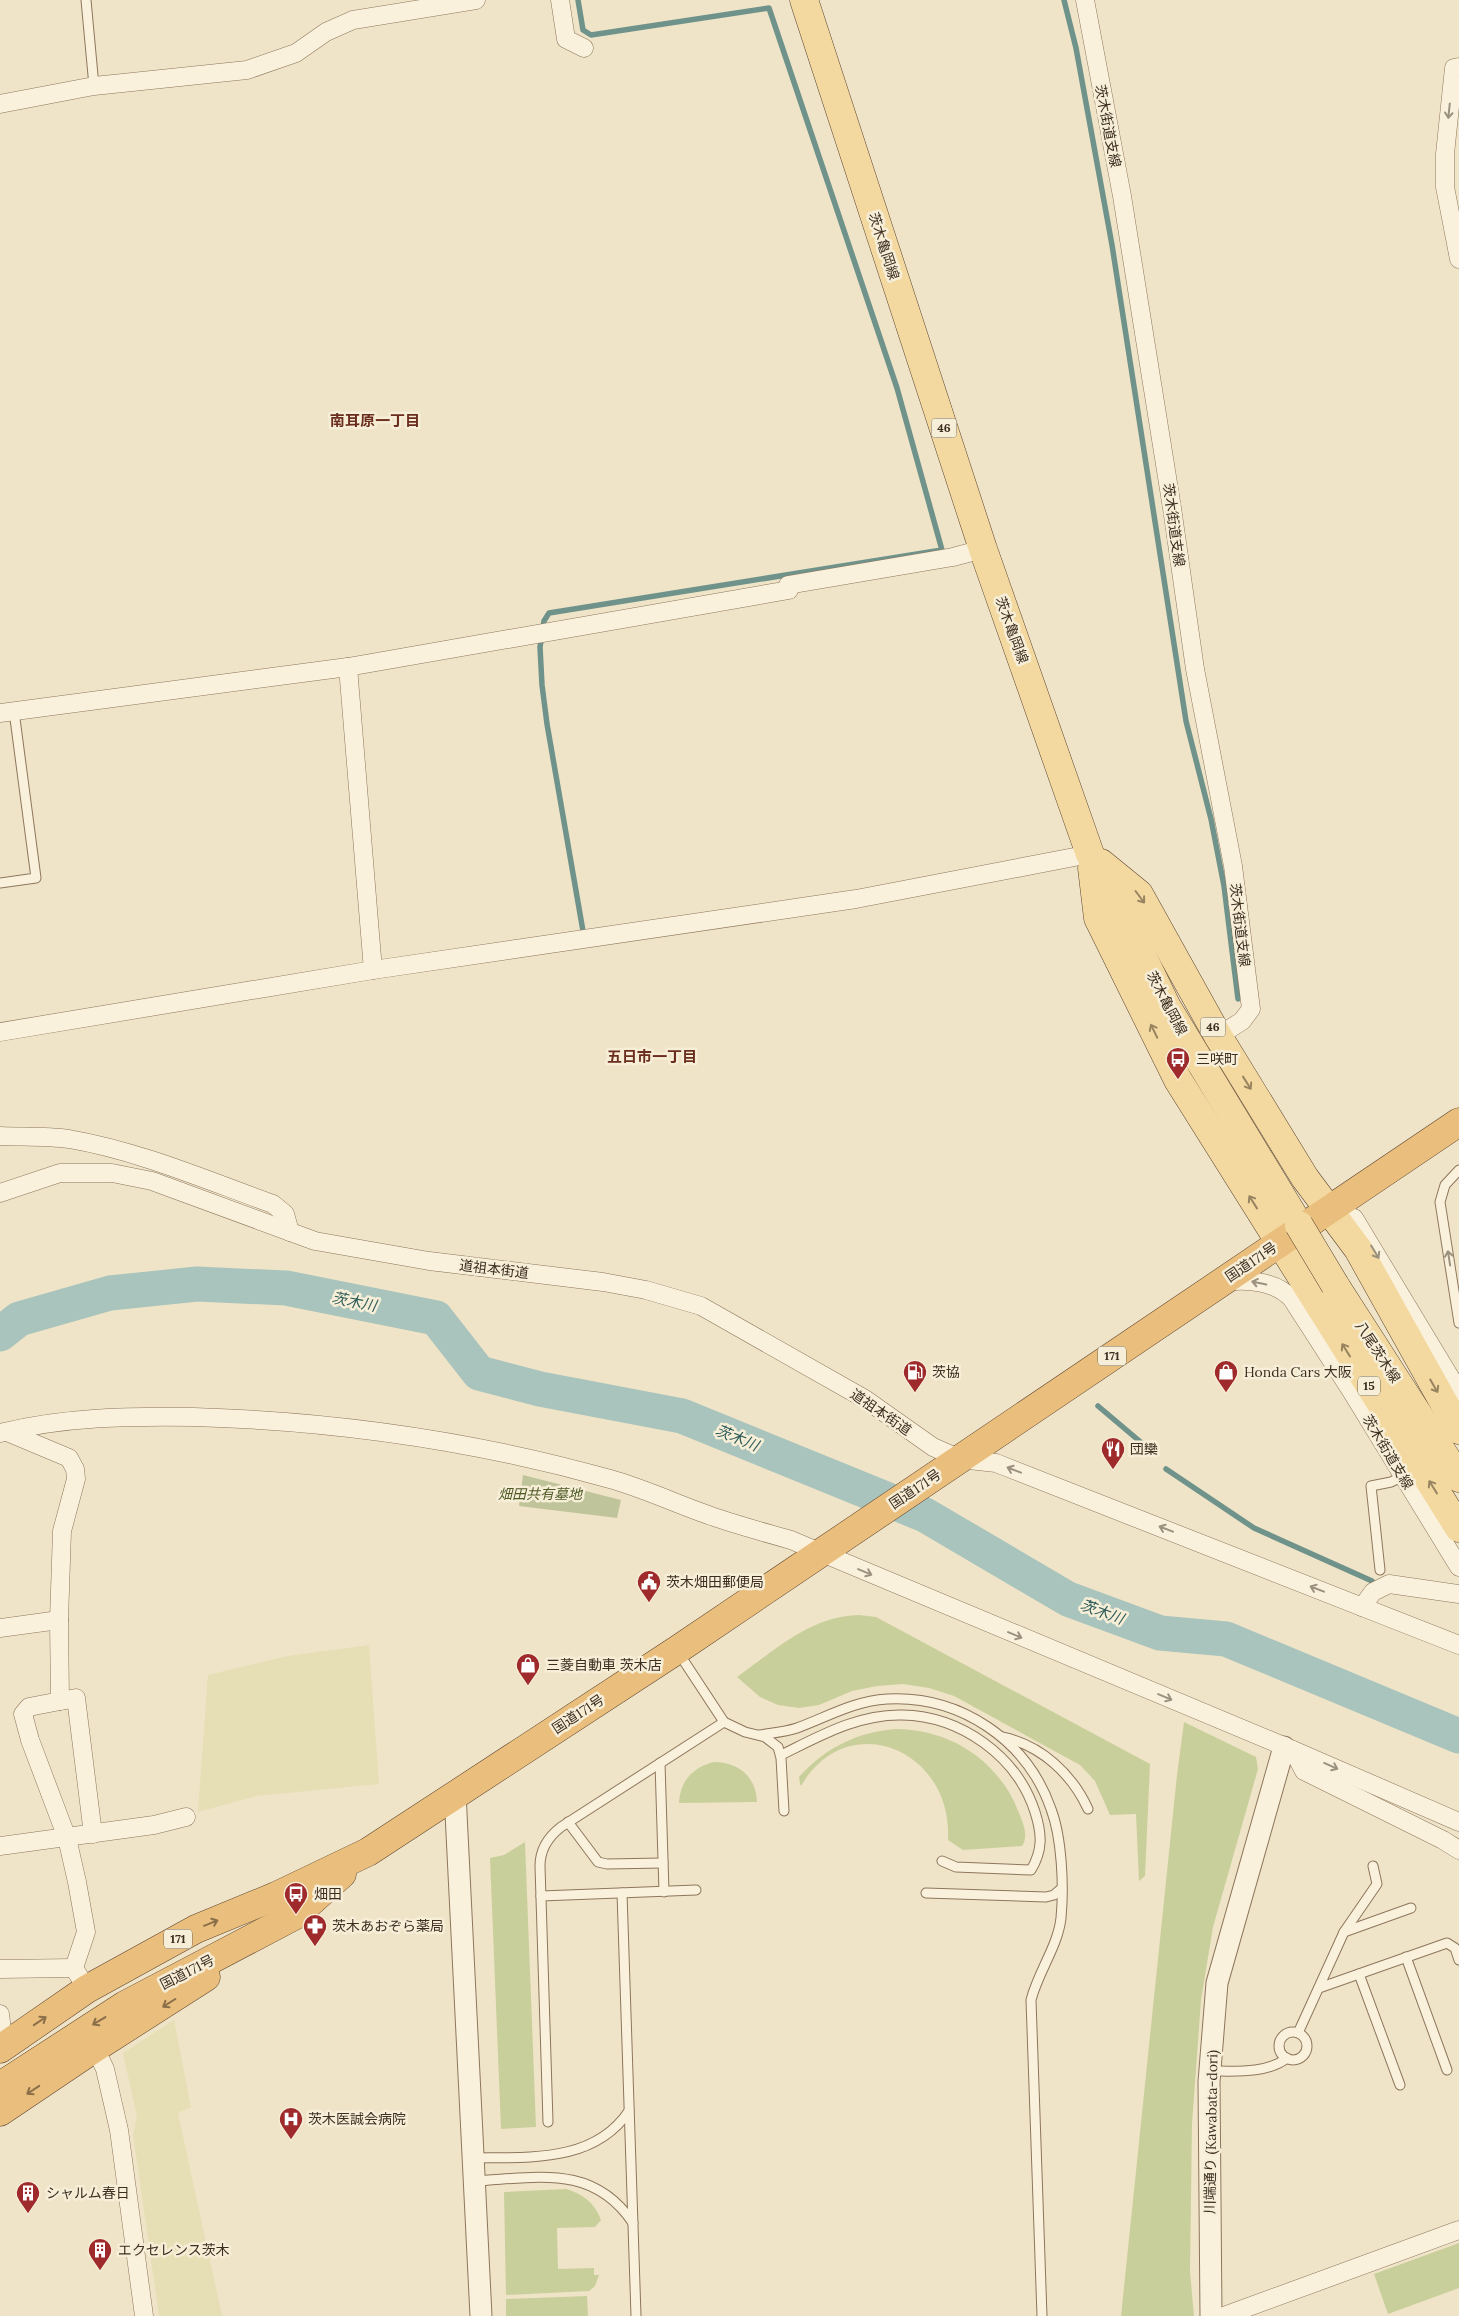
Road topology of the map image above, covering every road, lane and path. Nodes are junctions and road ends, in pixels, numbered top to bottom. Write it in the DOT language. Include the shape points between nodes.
graph roads {
  1 [pos="86,0"];
  2 [pos="476,0"];
  3 [pos="560,0"];
  4 [pos="804,0"];
  5 [pos="1085,0"];
  6 [pos="584,48"];
  7 [pos="1459,67"];
  8 [pos="94,86"];
  9 [pos="0,104"];
  10 [pos="1459,259"];
  11 [pos="983,549"];
  12 [pos="348,667"];
  13 [pos="7,712"];
  14 [pos="1090,854"];
  15 [pos="0,883"];
  16 [pos="372,970"];
  17 [pos="0,1032"];
  18 [pos="1218,1036"];
  19 [pos="1459,1122"];
  20 [pos="0,1136"];
  21 [pos="1459,1170"];
  22 [pos="0,1193"];
  23 [pos="1329,1209"];
  24 [pos="290,1232"];
  25 [pos="1289,1234"];
  26 [pos="1222,1282"];
  27 [pos="1457,1297"];
  28 [pos="1459,1323"];
  29 [pos="1454,1373"];
  30 [pos="1459,1392"];
  31 [pos="1459,1430"];
  32 [pos="3,1432"];
  33 [pos="952,1464"];
  34 [pos="1403,1476"];
  35 [pos="1459,1478"];
  36 [pos="1459,1528"];
  37 [pos="821,1552"];
  38 [pos="1459,1566"];
  39 [pos="1380,1570"];
  40 [pos="1459,1594"];
  41 [pos="1362,1607"];
  42 [pos="59,1620"];
  43 [pos="0,1628"];
  44 [pos="1459,1645"];
  45 [pos="677,1650"];
  46 [pos="60,1701"];
  47 [pos="724,1722"];
  48 [pos="760,1735"];
  49 [pos="1002,1737"];
  50 [pos="1289,1748"];
  51 [pos="781,1755"];
  52 [pos="660,1763"];
  53 [pos="455,1793"];
  54 [pos="1088,1809"];
  55 [pos="784,1811"];
  56 [pos="186,1817"];
  57 [pos="568,1822"];
  58 [pos="1459,1822"];
  59 [pos="93,1834"];
  60 [pos="67,1838"];
  61 [pos="0,1846"];
  62 [pos="1459,1850"];
  63 [pos="368,1852"];
  64 [pos="942,1861"];
  65 [pos="663,1863"];
  66 [pos="1373,1866"];
  67 [pos="1061,1889"];
  68 [pos="696,1890"];
  69 [pos="664,1892"];
  70 [pos="622,1893"];
  71 [pos="926,1893"];
  72 [pos="541,1896"];
  73 [pos="1411,1908"];
  74 [pos="296,1915"];
  75 [pos="1344,1932"];
  76 [pos="1406,1957"];
  77 [pos="1459,1960"];
  78 [pos="0,1969"];
  79 [pos="1359,1974"];
  80 [pos="81,1979"];
  81 [pos="1319,1988"];
  82 [pos="0,2014"];
  83 [pos="1298,2033"];
  84 [pos="2,2048"];
  85 [pos="95,2048"];
  86 [pos="1287,2058"];
  87 [pos="1447,2070"];
  88 [pos="1210,2072"];
  89 [pos="1400,2085"];
  90 [pos="0,2086"];
  91 [pos="630,2111"];
  92 [pos="0,2112"];
  93 [pos="548,2122"];
  94 [pos="473,2158"];
  95 [pos="474,2181"];
  96 [pos="633,2224"];
  97 [pos="1459,2230"];
  98 [pos="144,2316"];
  99 [pos="481,2316"];
  100 [pos="636,2316"];
  101 [pos="1042,2316"];
  102 [pos="1210,2316"];
  103 [pos="1224,2316"];
  1 -- 8 [label="lane"];
  2 -- 8 [label="street" via="353,20 326,32 296,53 247,70"];
  3 -- 6 [label="street" via="566,38"];
  4 -- 11 [label="main road, 茨木亀岡線 / 46"];
  5 -- 18 [label="street, 茨木街道支線" via="1122,196 1195,669 1234,875 1251,1010 1242,1021"];
  7 -- 10 [label="street, one-way" via="1454,68 1445,154 1445,188"];
  8 -- 9 [label="street"];
  11 -- 12 [label="street" via="788,585 789,590"];
  11 -- 14 [label="main road, 茨木亀岡線 / 46"];
  12 -- 13 [label="street"];
  12 -- 16 [label="street"];
  13 -- 15 [label="lane" via="36,878"];
  14 -- 16 [label="street" via="856,899"];
  14 -- 18 [label="main road, 46, one-way" via="1139,894"];
  14 -- 25 [label="main road, 茨木亀岡線 / 46" via="1167,1007 1263,1166"];
  25 -- 14 [label="main road, 46, one-way" via="1178,1080 1098,918"];
  16 -- 17 [label="street"];
  18 -- 23 [label="main road, 46, one-way" via="1305,1178"];
  19 -- 23 [label="highway, 国道171号 / 171"];
  20 -- 24 [label="street" via="67,1139 137,1156 272,1204 285,1214"];
  27 -- 21 [label="lane, one-way" via="1440,1202 1445,1185"];
  22 -- 24 [label="street, 道祖本街道" via="60,1173 112,1172 152,1181"];
  23 -- 25 [label="highway, 国道171号 / 171"];
  23 -- 29 [label="street, one-way" via="1354,1218"];
  23 -- 31 [label="main road, one-way" via="1358,1249"];
  24 -- 33 [label="street, 道祖本街道" via="315,1241 429,1261 603,1282 701,1306 865,1399"];
  25 -- 26 [label="highway, 国道171号 / 171"];
  25 -- 35 [label="main road, 八尾茨木線 / 15, bridge" via="1335,1285"];
  36 -- 25 [label="main road, 15, one-way"];
  26 -- 33 [label="highway, 国道171号 / 171"];
  34 -- 26 [label="street, 茨木街道支線, one-way" via="1288,1295 1258,1282"];
  27 -- 28 [label="lane"];
  29 -- 30 [label="street"];
  32 -- 37 [label="street" via="55,1423 160,1416 326,1425 443,1441 531,1458 613,1480"];
  32 -- 42 [label="street" via="69,1458 75,1469 76,1480 62,1531"];
  33 -- 37 [label="highway, 国道171号 / 171"];
  41 -- 33 [label="street, 道祖本街道, one-way" via="996,1463"];
  34 -- 38 [label="street, 茨木街道支線"];
  34 -- 39 [label="lane" via="1371,1486"];
  37 -- 45 [label="highway, 国道171号 / 171"];
  37 -- 50 [label="street, one-way"];
  40 -- 41 [label="street" via="1389,1584 1373,1592"];
  41 -- 44 [label="street, 道祖本街道"];
  42 -- 43 [label="street"];
  42 -- 46 [label="street"];
  45 -- 47 [label="lane"];
  45 -- 53 [label="highway, 国道171号 / 171"];
  46 -- 59 [label="street" via="76,1698"];
  46 -- 60 [label="street" via="30,1706 23,1714"];
  47 -- 48 [label="lane" via="744,1732"];
  47 -- 52 [label="lane"];
  48 -- 49 [label="lane" via="796,1728 850,1706 896,1699 956,1710"];
  48 -- 51 [label="lane" via="774,1743"];
  49 -- 54 [label="lane" via="1018,1740 1051,1760 1073,1782"];
  49 -- 67 [label="lane" via="1032,1770 1049,1803 1059,1846"];
  50 -- 58 [label="street, one-way"];
  50 -- 62 [label="street" via="1304,1771"];
  50 -- 88 [label="street, 川端通り (Kawabata-dori)" via="1217,1983"];
  51 -- 55 [label="lane"];
  51 -- 64 [label="lane" via="848,1724 888,1715 935,1720 979,1739 1004,1761 1028,1795 1040,1833 1039,1853 1031,1870 956,1867"];
  52 -- 57 [label="lane"];
  52 -- 65 [label="lane"];
  53 -- 63 [label="highway, 国道171号 / 171"];
  53 -- 94 [label="street"];
  56 -- 59 [label="street"];
  57 -- 65 [label="lane" via="598,1862"];
  57 -- 72 [label="lane" via="551,1836 544,1847 540,1860"];
  59 -- 60 [label="street"];
  60 -- 61 [label="street"];
  60 -- 80 [label="street" via="86,1932"];
  63 -- 74 [label="highway, 国道171号 / 171"];
  80 -- 63 [label="highway, 国道171号 / 171, one-way" via="276,1896"];
  65 -- 69 [label="lane"];
  66 -- 75 [label="lane" via="1377,1884"];
  67 -- 71 [label="lane" via="1046,1897"];
  67 -- 101 [label="lane" via="1058,1932 1034,1986 1030,2007"];
  68 -- 69 [label="lane"];
  69 -- 70 [label="lane"];
  70 -- 72 [label="lane"];
  70 -- 91 [label="lane"];
  72 -- 93 [label="lane"];
  73 -- 75 [label="lane"];
  74 -- 85 [label="highway, one-way" via="178,1997"];
  74 -- 90 [label="highway, 国道171号 / 171, one-way" via="125,2005"];
  75 -- 81 [label="lane"];
  76 -- 77 [label="lane" via="1447,1943 1455,1948"];
  76 -- 79 [label="lane"];
  76 -- 87 [label="lane"];
  78 -- 80 [label="street"];
  79 -- 81 [label="lane"];
  79 -- 89 [label="lane"];
  84 -- 80 [label="highway, 国道171号 / 171, one-way"];
  81 -- 83 [label="lane"];
  82 -- 84 [label="street"];
  83 -- 86 [label="lane" via="1285,2035 1280,2042 1281,2052"];
  83 -- 86 [label="lane" via="1308,2048 1300,2058"];
  85 -- 92 [label="highway, one-way"];
  85 -- 98 [label="street" via="105,2069 114,2106"];
  86 -- 88 [label="lane" via="1279,2065"];
  88 -- 102 [label="street, 川端通り (Kawabata-dori)"];
  91 -- 94 [label="lane" via="606,2136 574,2152"];
  91 -- 96 [label="lane"];
  94 -- 95 [label="street"];
  95 -- 96 [label="lane" via="559,2176 579,2180 614,2200"];
  95 -- 99 [label="street"];
  96 -- 100 [label="lane"];
  97 -- 103 [label="street"];
}
